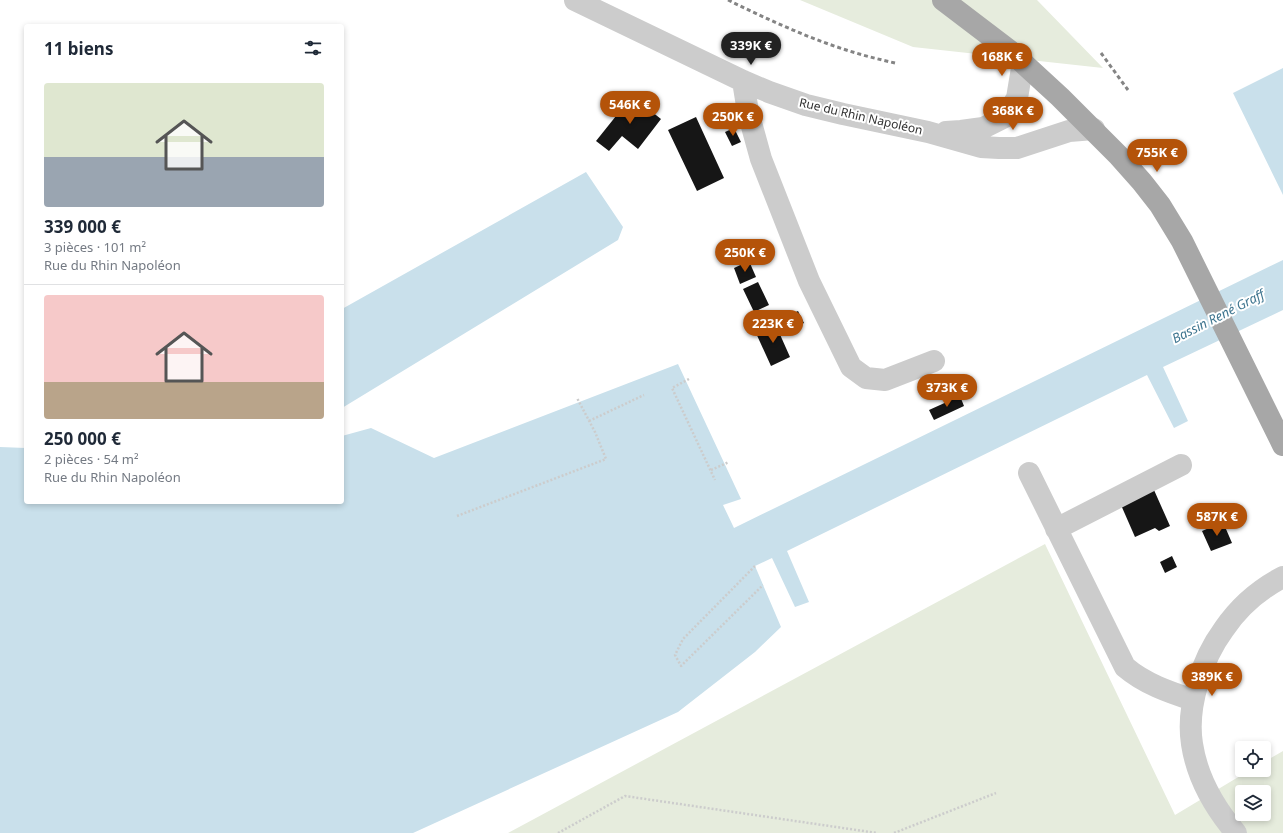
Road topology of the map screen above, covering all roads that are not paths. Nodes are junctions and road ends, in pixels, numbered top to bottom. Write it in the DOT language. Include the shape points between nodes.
graph roads {
  1 [pos="575,0"];
  2 [pos="943,0"];
  3 [pos="1016,57"];
  4 [pos="743,81"];
  5 [pos="1094,129"];
  6 [pos="928,132"];
  7 [pos="934,361"];
  8 [pos="1283,445"];
  9 [pos="1181,465"];
  10 [pos="1029,473"];
  11 [pos="1056,529"];
  12 [pos="1283,577"];
  13 [pos="1193,700"];
  14 [pos="1236,833"];
  1 -- 4 [label="street, Rue du Rhin Napoléon"];
  2 -- 3 [label="main road"];
  3 -- 5 [label="main road"];
  3 -- 6 [label="street, Rue du Rhin Napoléon" via="1017,98 1004,117 983,128"];
  4 -- 6 [label="street, Rue du Rhin Napoléon" via="806,105"];
  4 -- 7 [label="street" via="748,112 761,159 809,281 851,367 866,378 885,380"];
  5 -- 6 [label="street, Rue du Rhin Napoléon" via="1069,131 1018,148 981,147"];
  5 -- 8 [label="main road" via="1142,182 1182,241"];
  9 -- 11 [label="street"];
  10 -- 11 [label="street"];
  11 -- 13 [label="street" via="1125,667 1157,687"];
  12 -- 13 [label="street" via="1269,584 1241,608 1224,629 1204,665"];
  13 -- 14 [label="street" via="1192,743 1196,764 1205,786"];
}
